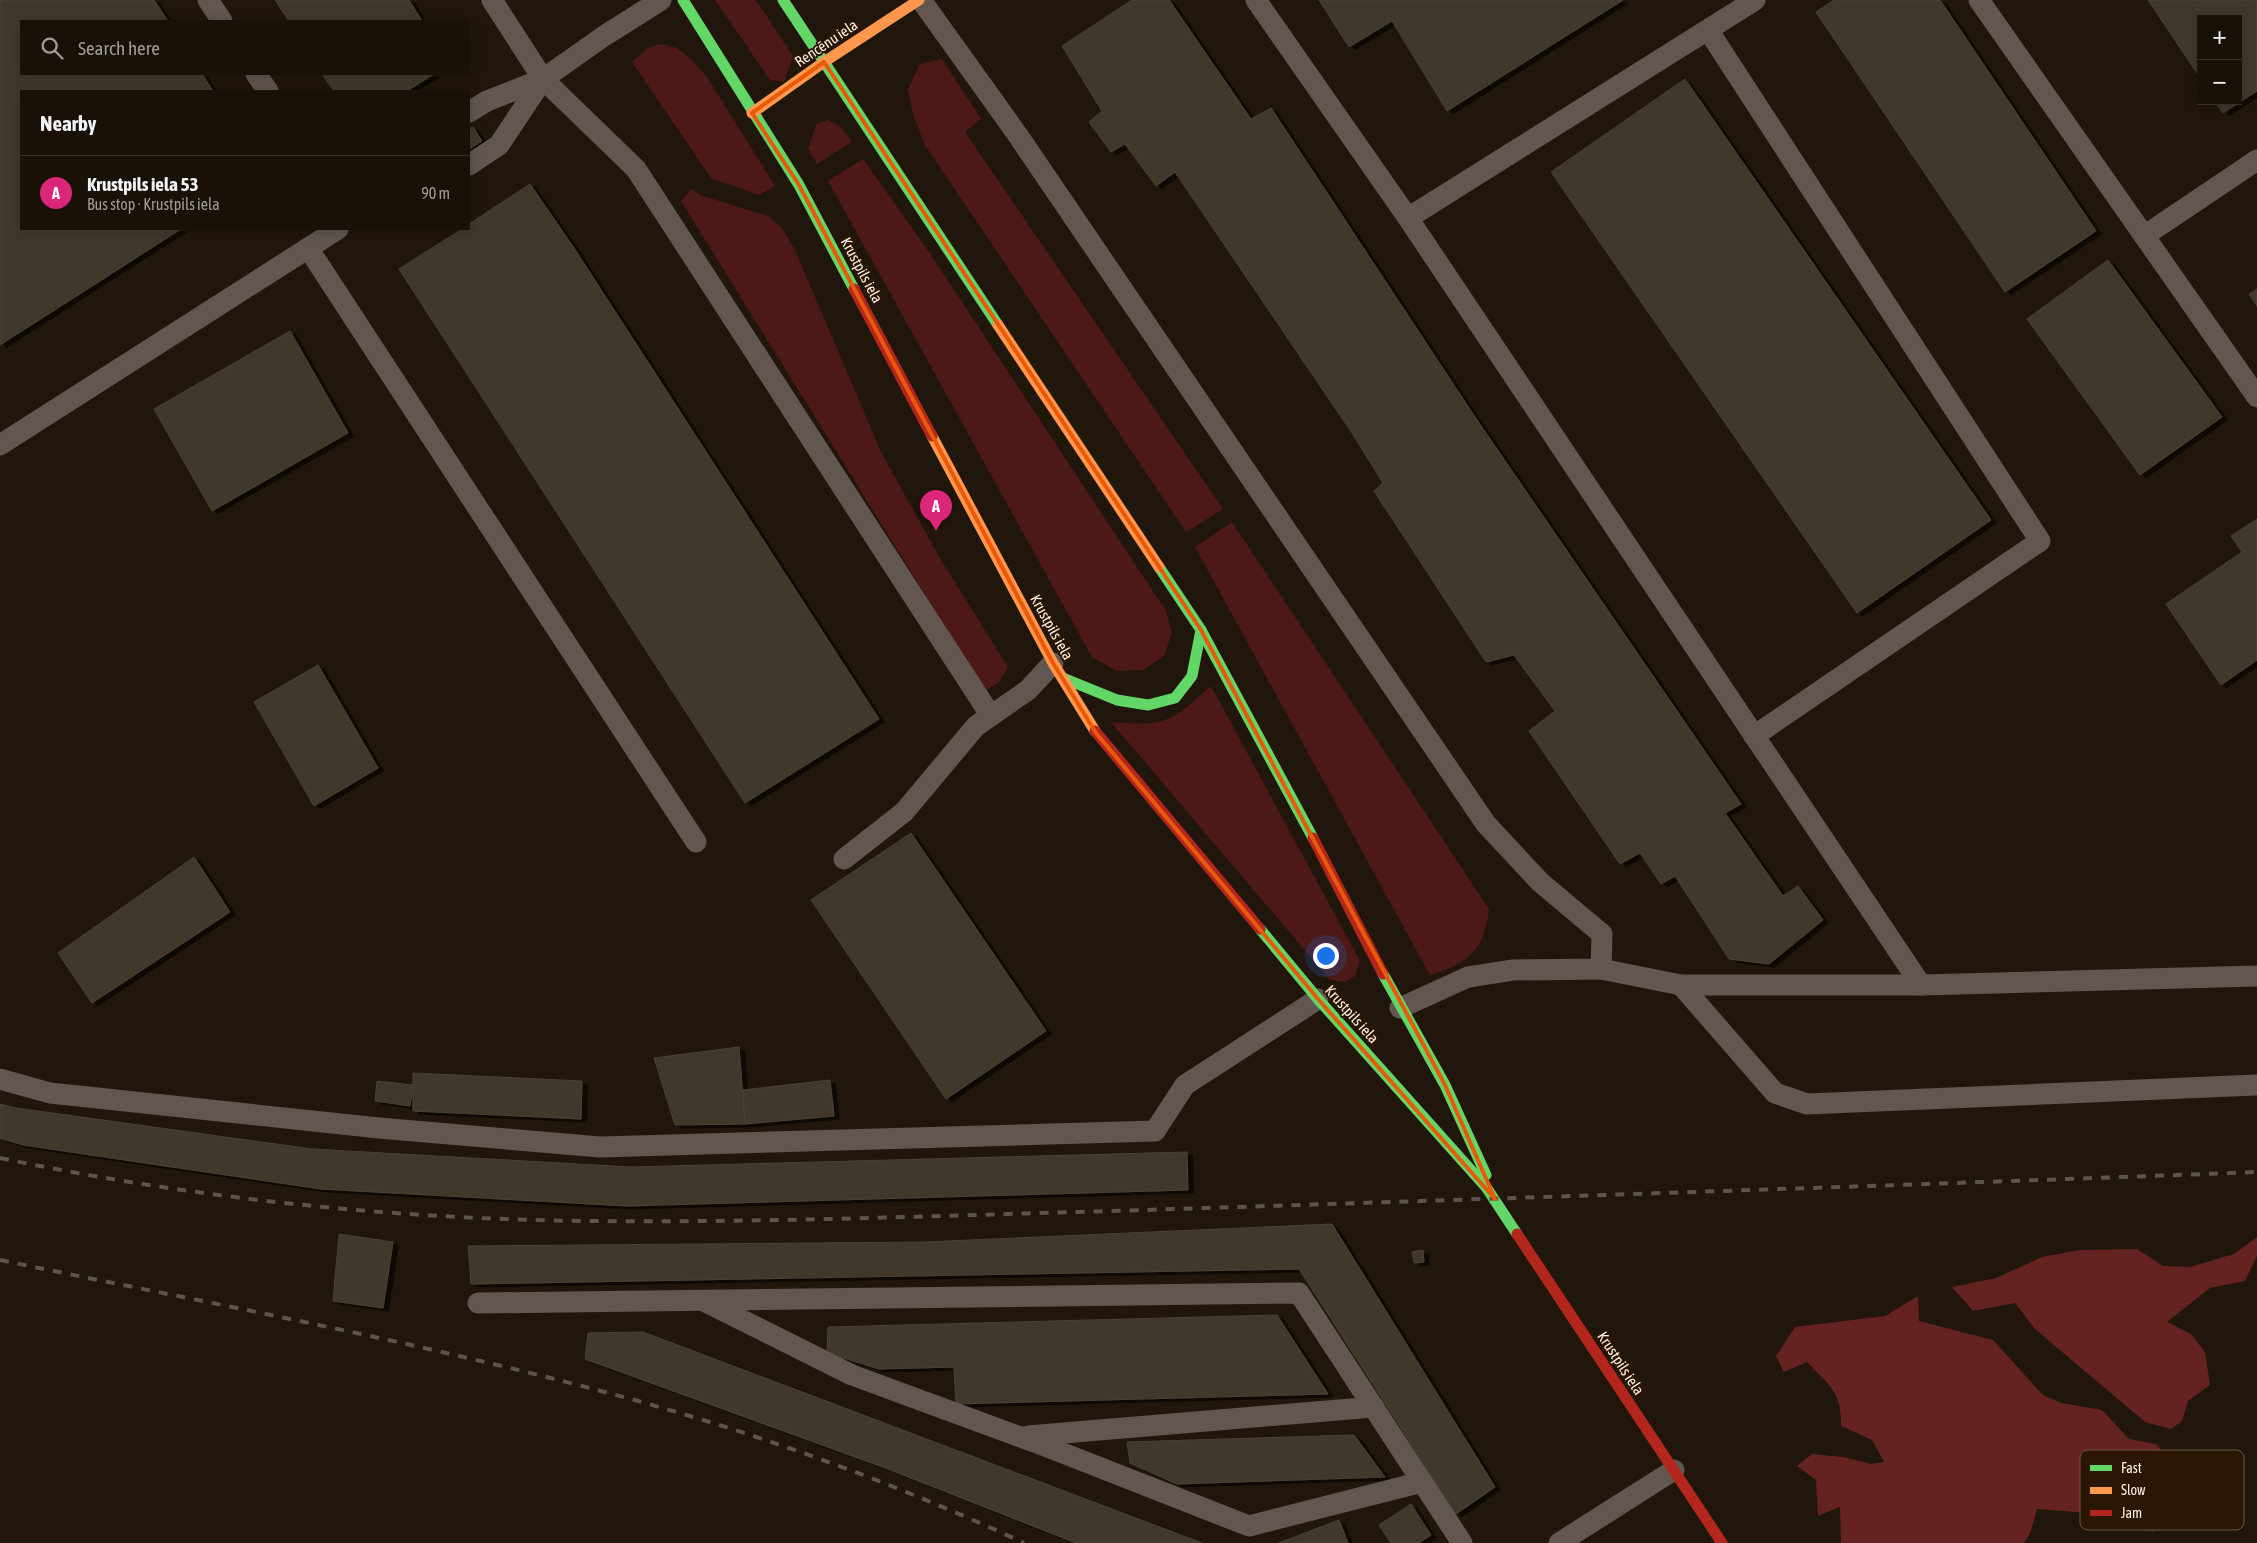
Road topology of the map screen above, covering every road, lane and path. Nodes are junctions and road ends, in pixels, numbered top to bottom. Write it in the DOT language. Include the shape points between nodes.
graph roads {
  1 [pos="208,0"];
  2 [pos="492,0"];
  3 [pos="661,0"];
  4 [pos="683,0"];
  5 [pos="783,0"];
  6 [pos="920,0"];
  7 [pos="1256,0"];
  8 [pos="1755,0"];
  9 [pos="1979,0"];
  10 [pos="221,20"];
  11 [pos="1708,30"];
  12 [pos="824,62"];
  13 [pos="257,75"];
  14 [pos="543,79"];
  15 [pos="267,90"];
  16 [pos="470,111"];
  17 [pos="752,113"];
  18 [pos="2257,160"];
  19 [pos="470,164"];
  20 [pos="1408,218"];
  21 [pos="336,230"];
  22 [pos="2144,236"];
  23 [pos="308,248"];
  24 [pos="2257,397"];
  25 [pos="0,445"];
  26 [pos="1201,630"];
  27 [pos="1058,670"];
  28 [pos="991,716"];
  29 [pos="1754,736"];
  30 [pos="696,842"];
  31 [pos="844,859"];
  32 [pos="1601,969"];
  33 [pos="2257,976"];
  34 [pos="1681,985"];
  35 [pos="1921,985"];
  36 [pos="1318,999"];
  37 [pos="1400,1008"];
  38 [pos="0,1079"];
  39 [pos="2257,1085"];
  40 [pos="1495,1199"];
  41 [pos="702,1300"];
  42 [pos="478,1303"];
  43 [pos="1374,1407"];
  44 [pos="1020,1437"];
  45 [pos="1674,1470"];
  46 [pos="1422,1482"];
  47 [pos="1462,1543"];
  48 [pos="1559,1543"];
  49 [pos="1722,1543"];
  1 -- 10 [label="lane"];
  2 -- 14 [label="lane"];
  3 -- 14 [label="lane"];
  4 -- 17 [label="main road, Krustpils iela"];
  5 -- 12 [label="main road, Krustpils iela"];
  6 -- 12 [label="main road, Rencēnu iela"];
  6 -- 32 [label="lane" via="1017,134 1486,824 1540,882 1602,934"];
  7 -- 20 [label="lane"];
  8 -- 11 [label="lane"];
  9 -- 22 [label="lane"];
  11 -- 20 [label="lane"];
  11 -- 29 [label="lane" via="2040,542"];
  12 -- 17 [label="main road, Rencēnu iela"];
  12 -- 26 [label="main road, Krustpils iela"];
  13 -- 15 [label="lane"];
  14 -- 16 [label="lane" via="487,101"];
  14 -- 19 [label="lane" via="499,145"];
  14 -- 28 [label="lane" via="636,169"];
  17 -- 27 [label="main road, Krustpils iela" via="799,185"];
  18 -- 22 [label="lane"];
  20 -- 29 [label="lane"];
  21 -- 23 [label="lane"];
  22 -- 24 [label="lane"];
  23 -- 25 [label="lane"];
  23 -- 30 [label="lane"];
  26 -- 27 [label="main road" via="1192,676 1175,698 1148,705 1117,700"];
  26 -- 37 [label="main road, Krustpils iela"];
  27 -- 28 [label="lane"];
  27 -- 36 [label="main road, Krustpils iela" via="1096,733"];
  28 -- 31 [label="lane" via="976,726 904,812"];
  29 -- 35 [label="lane"];
  32 -- 34 [label="lane"];
  32 -- 37 [label="lane" via="1514,970 1468,977"];
  33 -- 35 [label="lane"];
  34 -- 35 [label="lane"];
  34 -- 39 [label="lane" via="1774,1093 1807,1104"];
  36 -- 38 [label="lane" via="1185,1085 1155,1131 600,1147 379,1128 50,1093"];
  36 -- 40 [label="main road, Krustpils iela"];
  37 -- 40 [label="main road, Krustpils iela" via="1445,1085"];
  40 -- 45 [label="main road, Krustpils iela"];
  41 -- 42 [label="lane"];
  41 -- 43 [label="lane" via="1299,1293"];
  41 -- 44 [label="lane" via="852,1375"];
  43 -- 44 [label="lane"];
  43 -- 46 [label="lane"];
  44 -- 46 [label="lane" via="1249,1526"];
  45 -- 48 [label="lane"];
  45 -- 49 [label="main road, Krustpils iela"];
  46 -- 47 [label="lane"];
}
